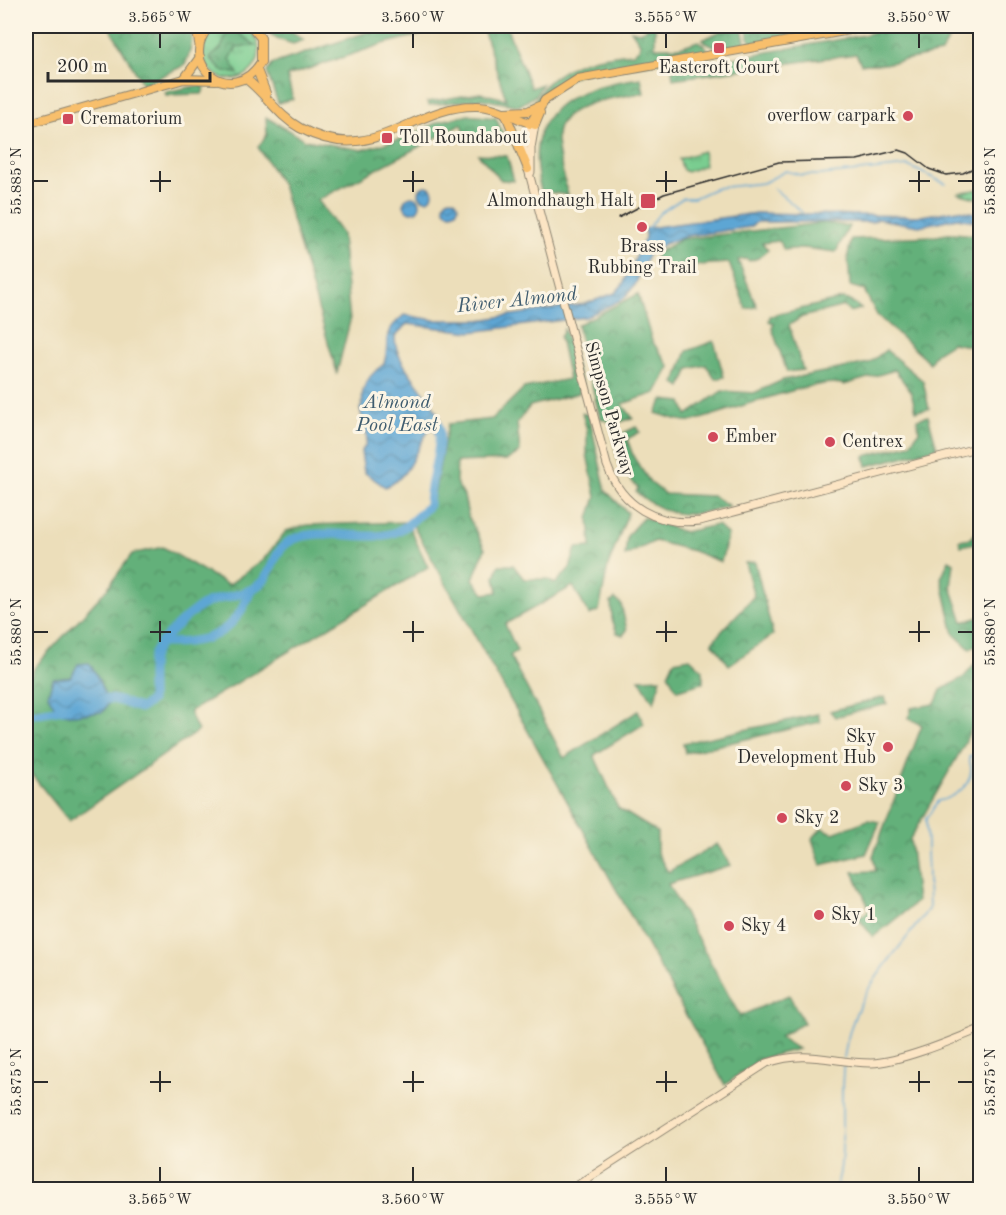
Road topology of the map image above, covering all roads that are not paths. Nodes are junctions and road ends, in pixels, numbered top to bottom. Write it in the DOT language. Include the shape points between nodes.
graph roads {
  1 [pos="196,26"];
  2 [pos="210,26"];
  3 [pos="251,26"];
  4 [pos="872,26"];
  5 [pos="199,44"];
  6 [pos="200,57"];
  7 [pos="257,70"];
  8 [pos="184,79"];
  9 [pos="246,79"];
  10 [pos="216,80"];
  11 [pos="549,98"];
  12 [pos="270,101"];
  13 [pos="540,105"];
  14 [pos="506,113"];
  15 [pos="533,123"];
  16 [pos="26,124"];
  17 [pos="529,172"];
  18 [pos="981,447"];
  19 [pos="981,1029"];
  20 [pos="570,1190"];
  1 -- 5 [label="main road"];
  2 -- 5 [label="main road"];
  3 -- 7 [label="main road" via="263,47"];
  4 -- 11 [label="main road, Simpson Parkway" via="588,76"];
  5 -- 6 [label="main road"];
  6 -- 8 [label="main road"];
  6 -- 10 [label="main road"];
  7 -- 9 [label="main road"];
  7 -- 12 [label="main road"];
  8 -- 10 [label="main road"];
  8 -- 16 [label="main road"];
  9 -- 10 [label="main road"];
  9 -- 12 [label="main road"];
  11 -- 13 [label="main road, Simpson Parkway"];
  11 -- 15 [label="main road, Simpson Parkway"];
  12 -- 14 [label="main road" via="299,128 320,137 349,141 381,137 462,106"];
  13 -- 14 [label="main road" via="528,111"];
  13 -- 15 [label="main road, Simpson Parkway"];
  14 -- 15 [label="main road"];
  14 -- 17 [label="main road"];
  15 -- 17 [label="main road, Simpson Parkway" via="524,147"];
  17 -- 18 [label="main road, Simpson Parkway" via="607,465 616,486 641,511 684,523"];
  19 -- 20 [label="main road" via="880,1062 796,1056 758,1067"];
}
